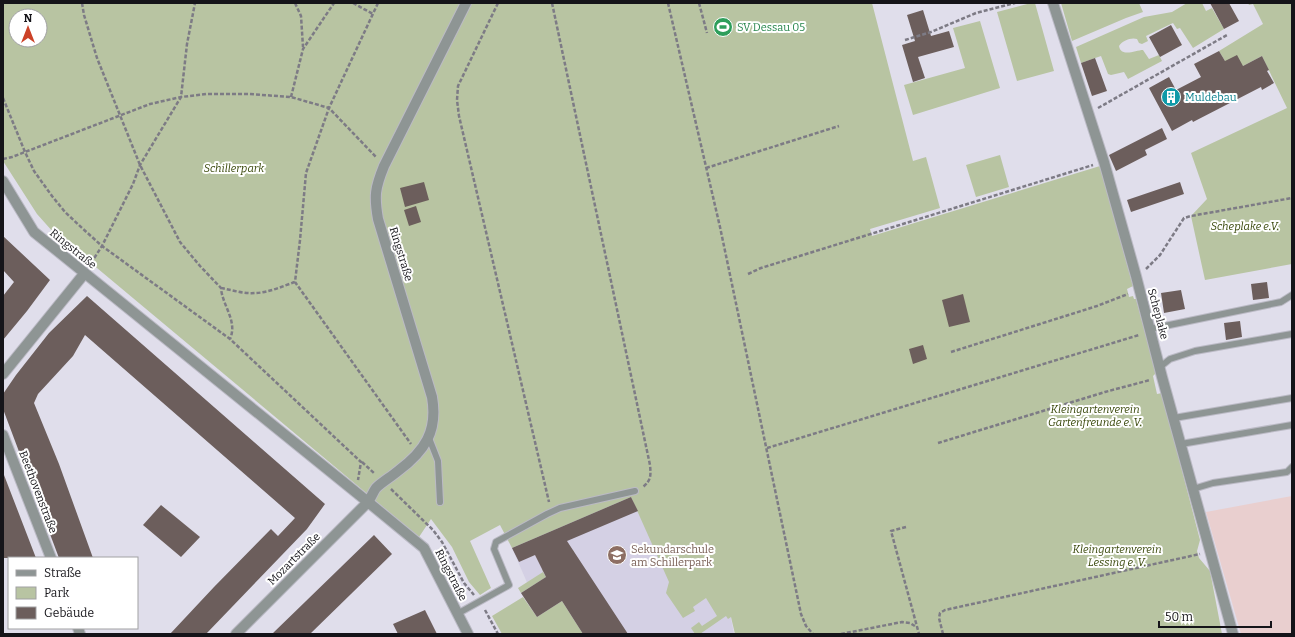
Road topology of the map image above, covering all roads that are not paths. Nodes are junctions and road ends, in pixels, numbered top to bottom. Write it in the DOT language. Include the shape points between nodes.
graph roads {
  1 [pos="466,3"];
  2 [pos="1053,3"];
  3 [pos="3,181"];
  4 [pos="84,274"];
  5 [pos="1292,295"];
  6 [pos="1150,330"];
  7 [pos="1292,334"];
  8 [pos="1161,372"];
  9 [pos="3,374"];
  10 [pos="1292,398"];
  11 [pos="1174,418"];
  12 [pos="1292,425"];
  13 [pos="3,435"];
  14 [pos="428,438"];
  15 [pos="1181,444"];
  16 [pos="1292,467"];
  17 [pos="1193,489"];
  18 [pos="635,490"];
  19 [pos="368,502"];
  20 [pos="440,502"];
  21 [pos="51,557"];
  22 [pos="457,614"];
  23 [pos="236,634"];
  24 [pos="468,634"];
  25 [pos="1233,634"];
  1 -- 14 [label="street, Ringstraße" via="384,166 375,192 378,219 432,397 433,426"];
  2 -- 6 [label="street, Scheplake" via="1104,162"];
  3 -- 4 [label="street, Ringstraße" via="34,232"];
  4 -- 9 [label="street"];
  4 -- 19 [label="street, Ringstraße"];
  5 -- 6 [label="lane" via="1281,302"];
  6 -- 8 [label="street, Scheplake"];
  7 -- 8 [label="lane" via="1195,351 1170,359"];
  8 -- 11 [label="street, Scheplake"];
  10 -- 11 [label="lane"];
  11 -- 15 [label="street, Scheplake"];
  12 -- 15 [label="lane"];
  13 -- 21 [label="street, Beethovenstraße"];
  14 -- 19 [label="street, Ringstraße" via="418,453 376,489"];
  14 -- 20 [label="lane" via="438,461"];
  15 -- 17 [label="street, Scheplake"];
  16 -- 17 [label="lane" via="1287,472 1213,483"];
  17 -- 25 [label="street, Scheplake"];
  18 -- 22 [label="lane" via="560,508 496,542 494,549 509,585"];
  19 -- 22 [label="street, Ringstraße" via="424,548"];
  19 -- 23 [label="street, Mozartstraße"];
  22 -- 24 [label="street, Ringstraße"];
}
